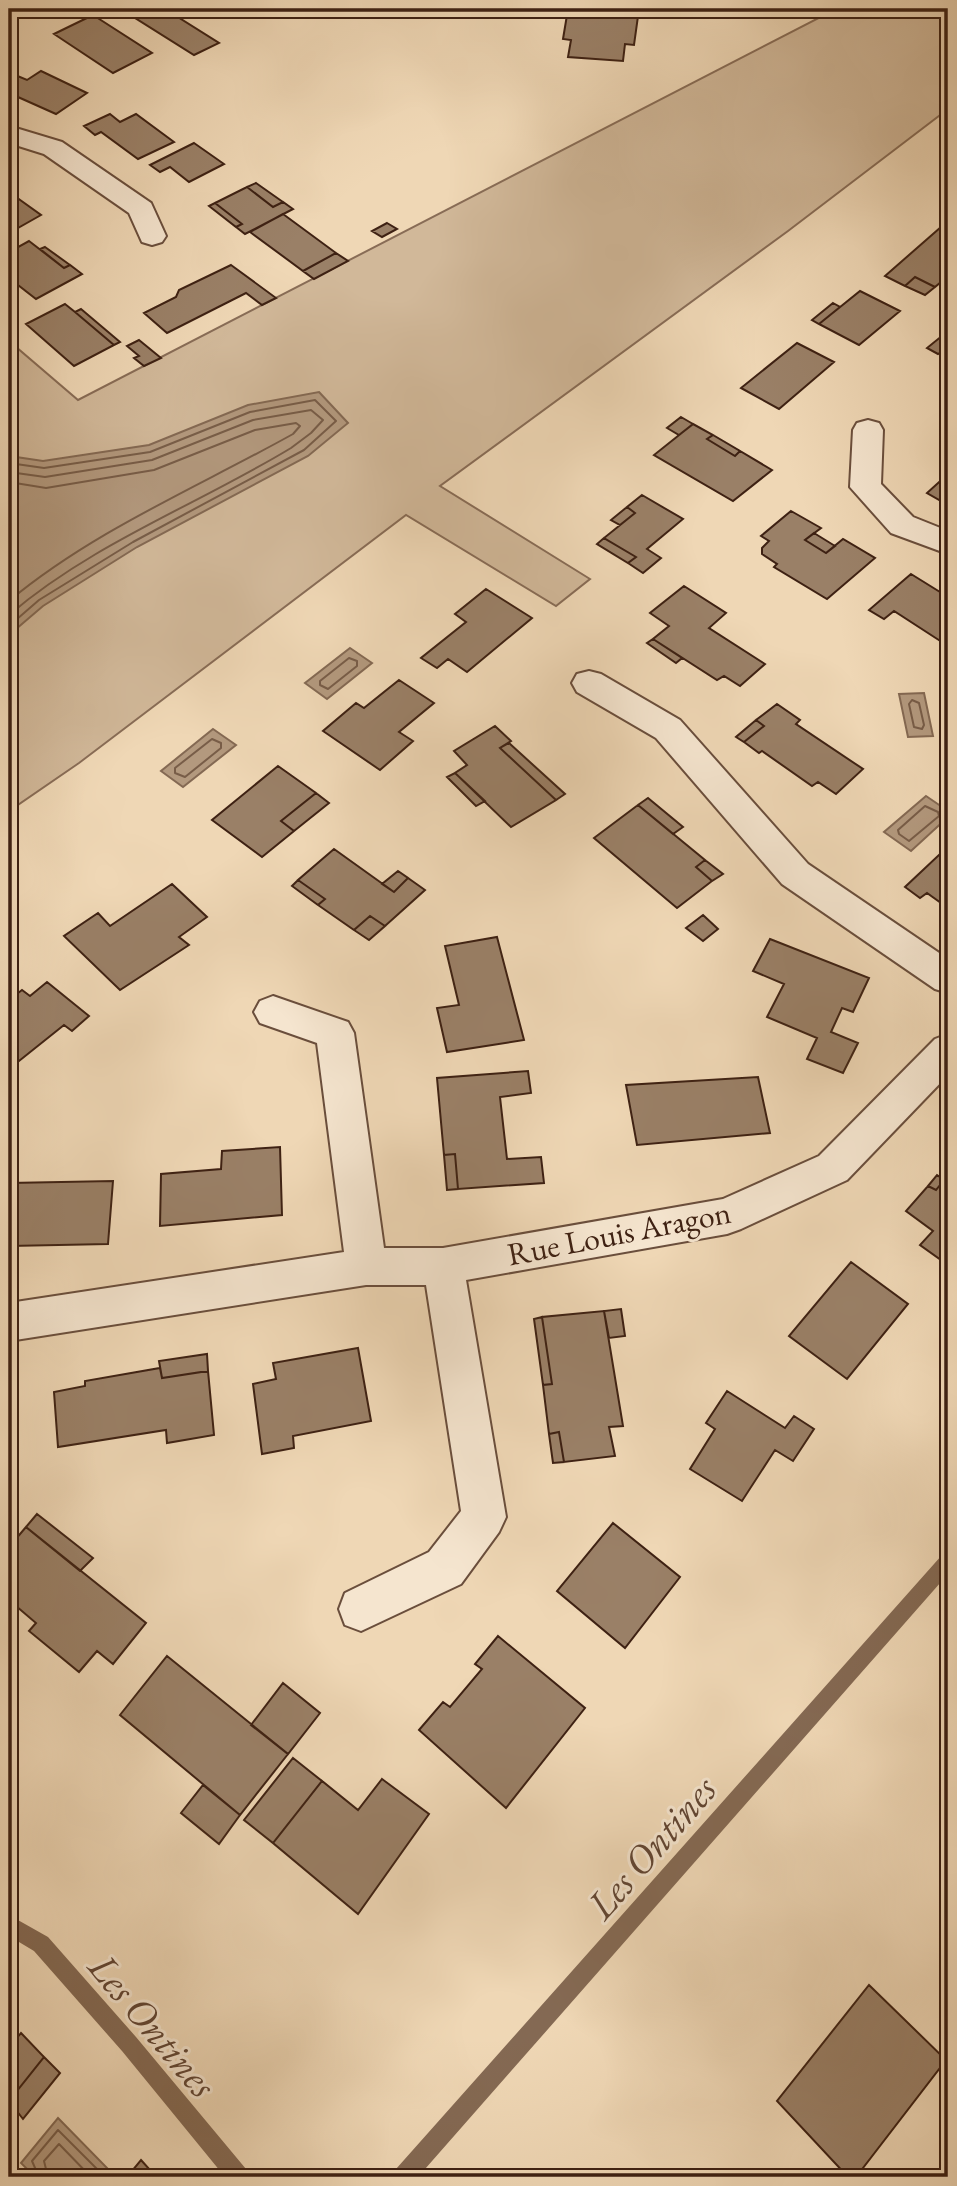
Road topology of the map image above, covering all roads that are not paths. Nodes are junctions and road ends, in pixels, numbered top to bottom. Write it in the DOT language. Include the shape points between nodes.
graph roads {
  1 [pos="9,134"];
  2 [pos="152,236"];
  3 [pos="868,430"];
  4 [pos="948,542"];
  5 [pos="589,683"];
  6 [pos="948,978"];
  7 [pos="272,1012"];
  8 [pos="948,1050"];
  9 [pos="443,1266"];
  10 [pos="366,1267"];
  11 [pos="9,1322"];
  12 [pos="361,1609"];
  1 -- 2 [label="street" via="53,148 141,209"];
  3 -- 4 [label="street" via="864,487 902,524"];
  5 -- 6 [label="street" via="668,729 795,874"];
  7 -- 10 [label="street" via="335,1033"];
  8 -- 9 [label="street, Rue Louis Aragon" via="833,1168 727,1216"];
  9 -- 10 [label="street, Rue Louis Aragon"];
  9 -- 12 [label="street" via="484,1517 445,1569"];
  10 -- 11 [label="street, Rue Louis Aragon"];
}
